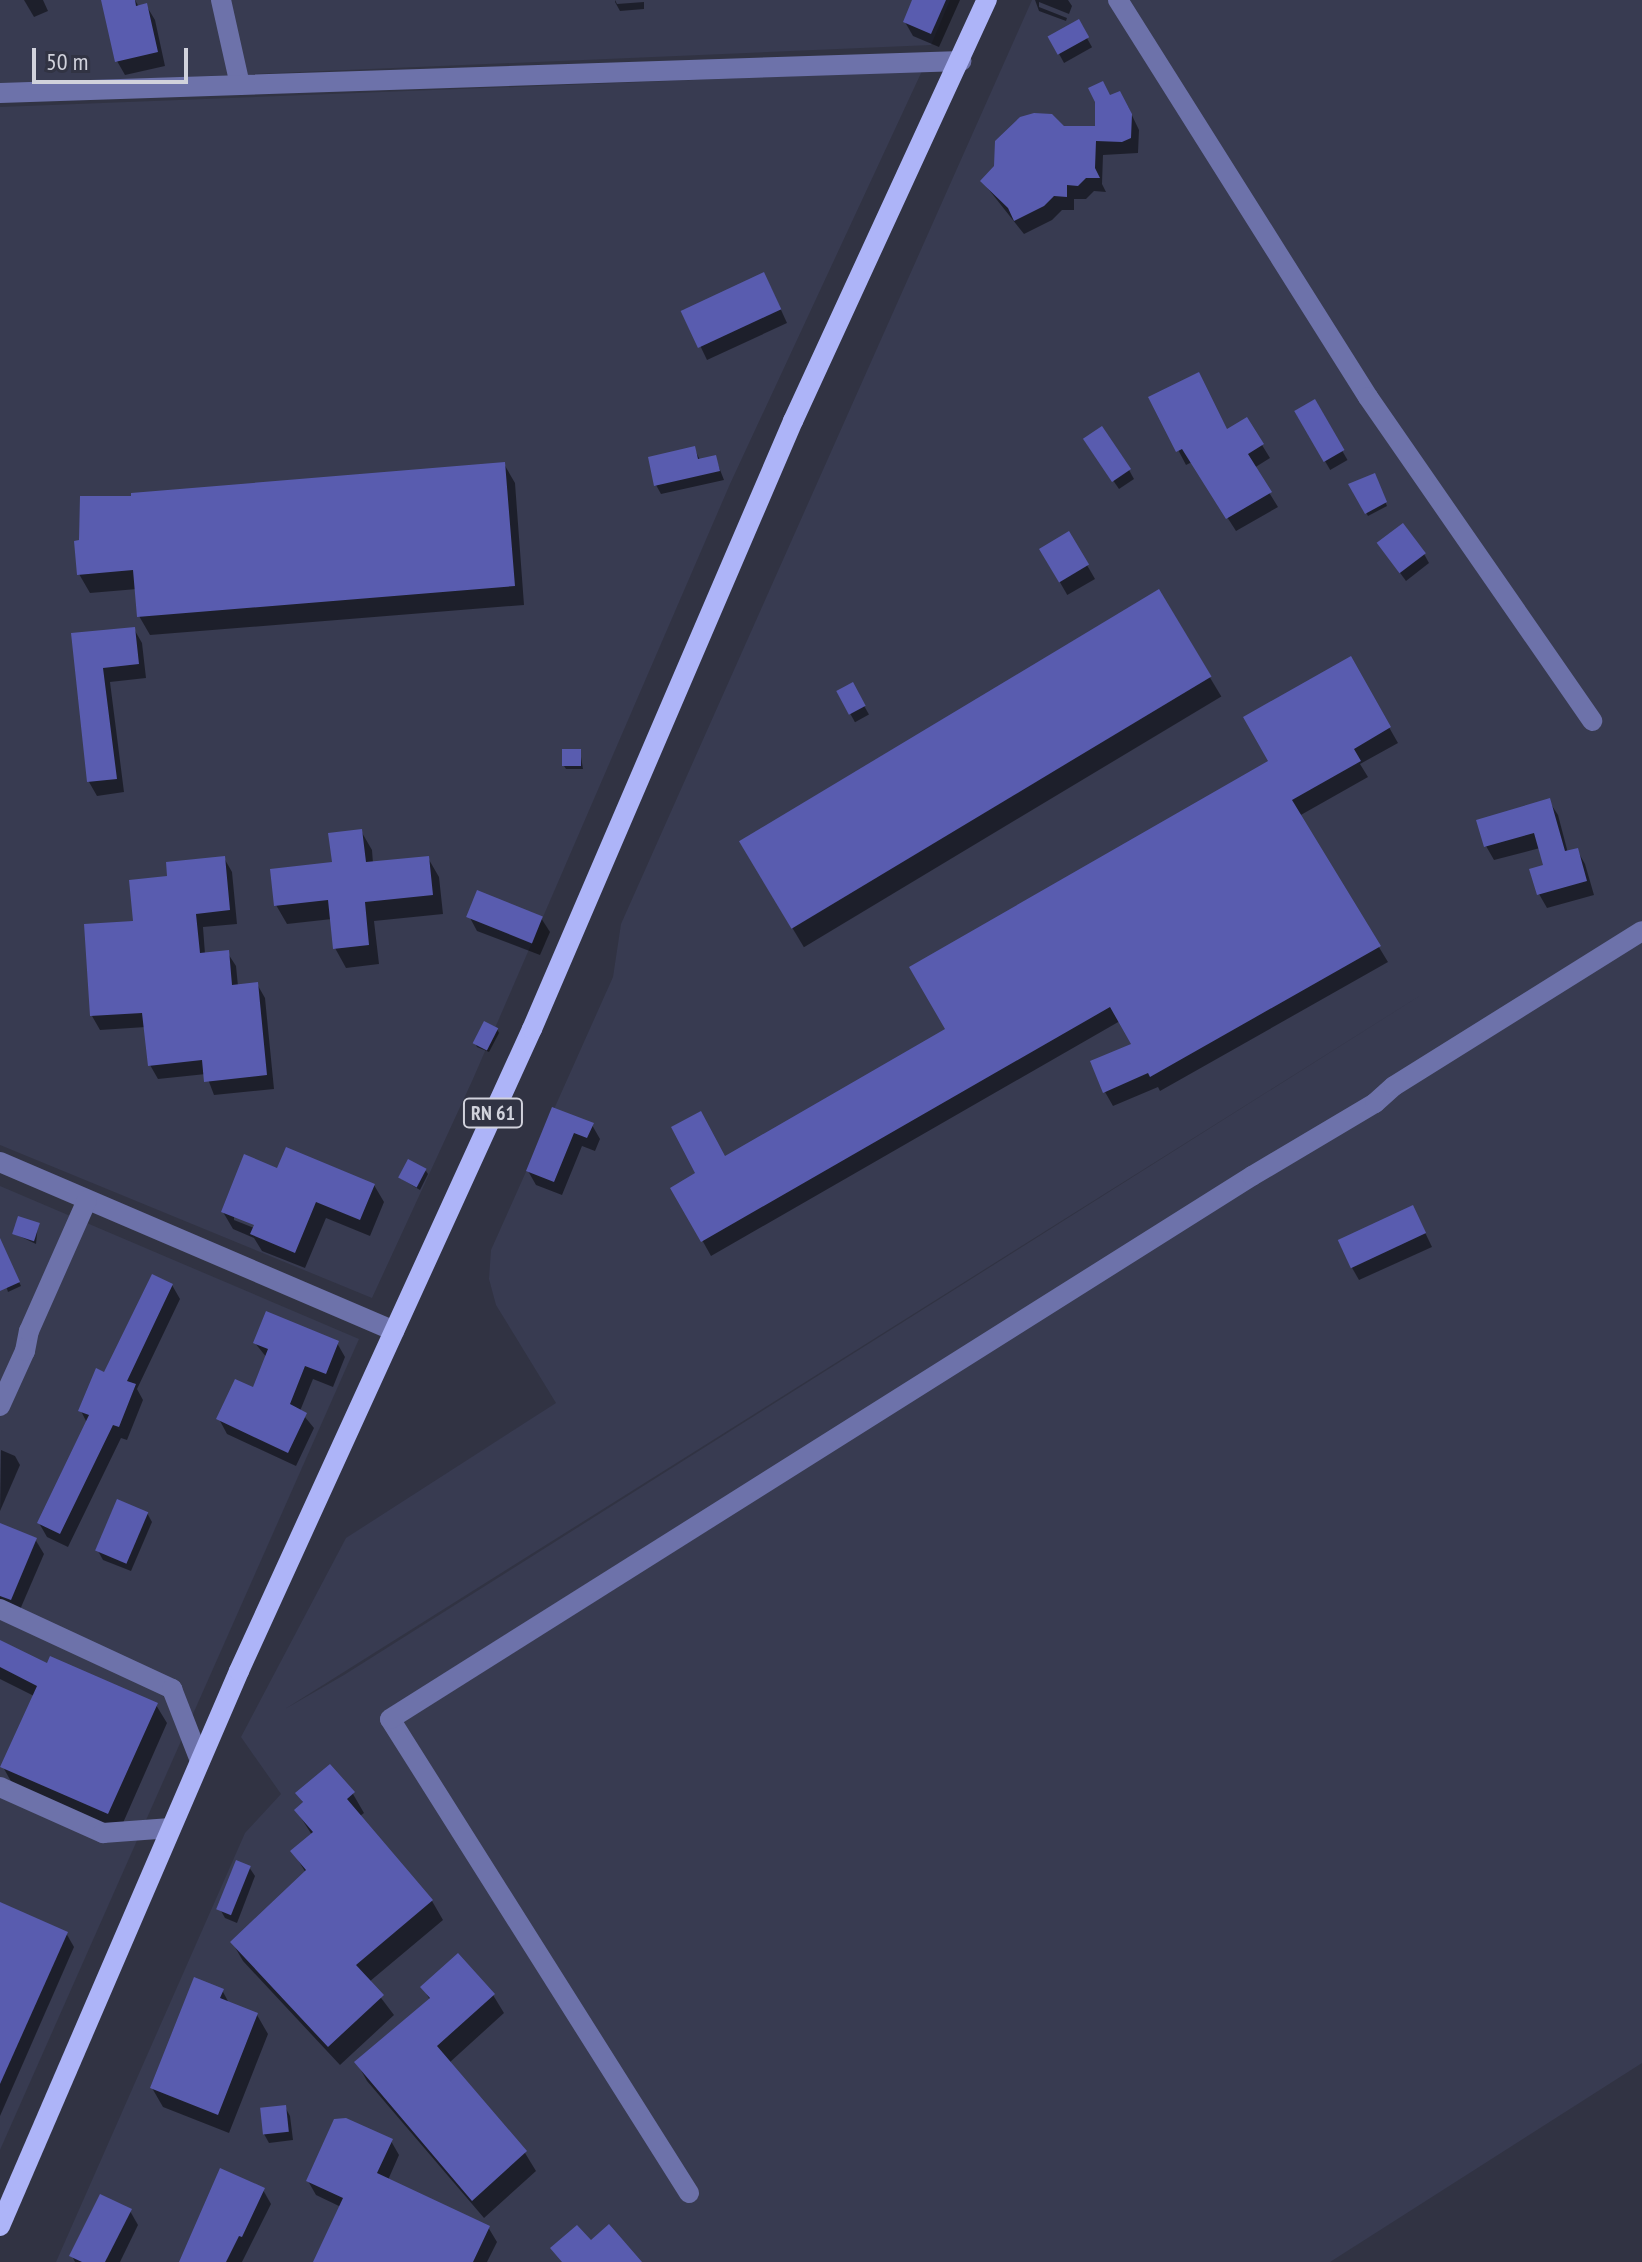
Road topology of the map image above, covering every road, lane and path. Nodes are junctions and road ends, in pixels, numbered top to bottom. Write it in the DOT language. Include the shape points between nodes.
graph roads {
  1 [pos="221,0"];
  2 [pos="987,0"];
  3 [pos="1118,0"];
  4 [pos="961,61"];
  5 [pos="240,85"];
  6 [pos="0,93"];
  7 [pos="1592,721"];
  8 [pos="1642,931"];
  9 [pos="0,1162"];
  10 [pos="87,1200"];
  11 [pos="394,1331"];
  12 [pos="0,1406"];
  13 [pos="0,1609"];
  14 [pos="200,1761"];
  15 [pos="0,1787"];
  16 [pos="171,1828"];
  17 [pos="689,2193"];
  18 [pos="0,2226"];
  1 -- 5 [label="street"];
  2 -- 4 [label="main road, RN 61"];
  3 -- 7 [label="street" via="1368,397"];
  4 -- 5 [label="street"];
  4 -- 11 [label="main road, RN 61" via="793,421 532,1029"];
  5 -- 6 [label="street"];
  8 -- 17 [label="street" via="390,1719"];
  9 -- 10 [label="street"];
  10 -- 11 [label="street"];
  10 -- 12 [label="street"];
  11 -- 14 [label="main road, RN 61"];
  13 -- 14 [label="street" via="172,1689"];
  14 -- 16 [label="main road, RN 61"];
  15 -- 16 [label="street" via="103,1833"];
  16 -- 18 [label="main road, RN 61"];
}
